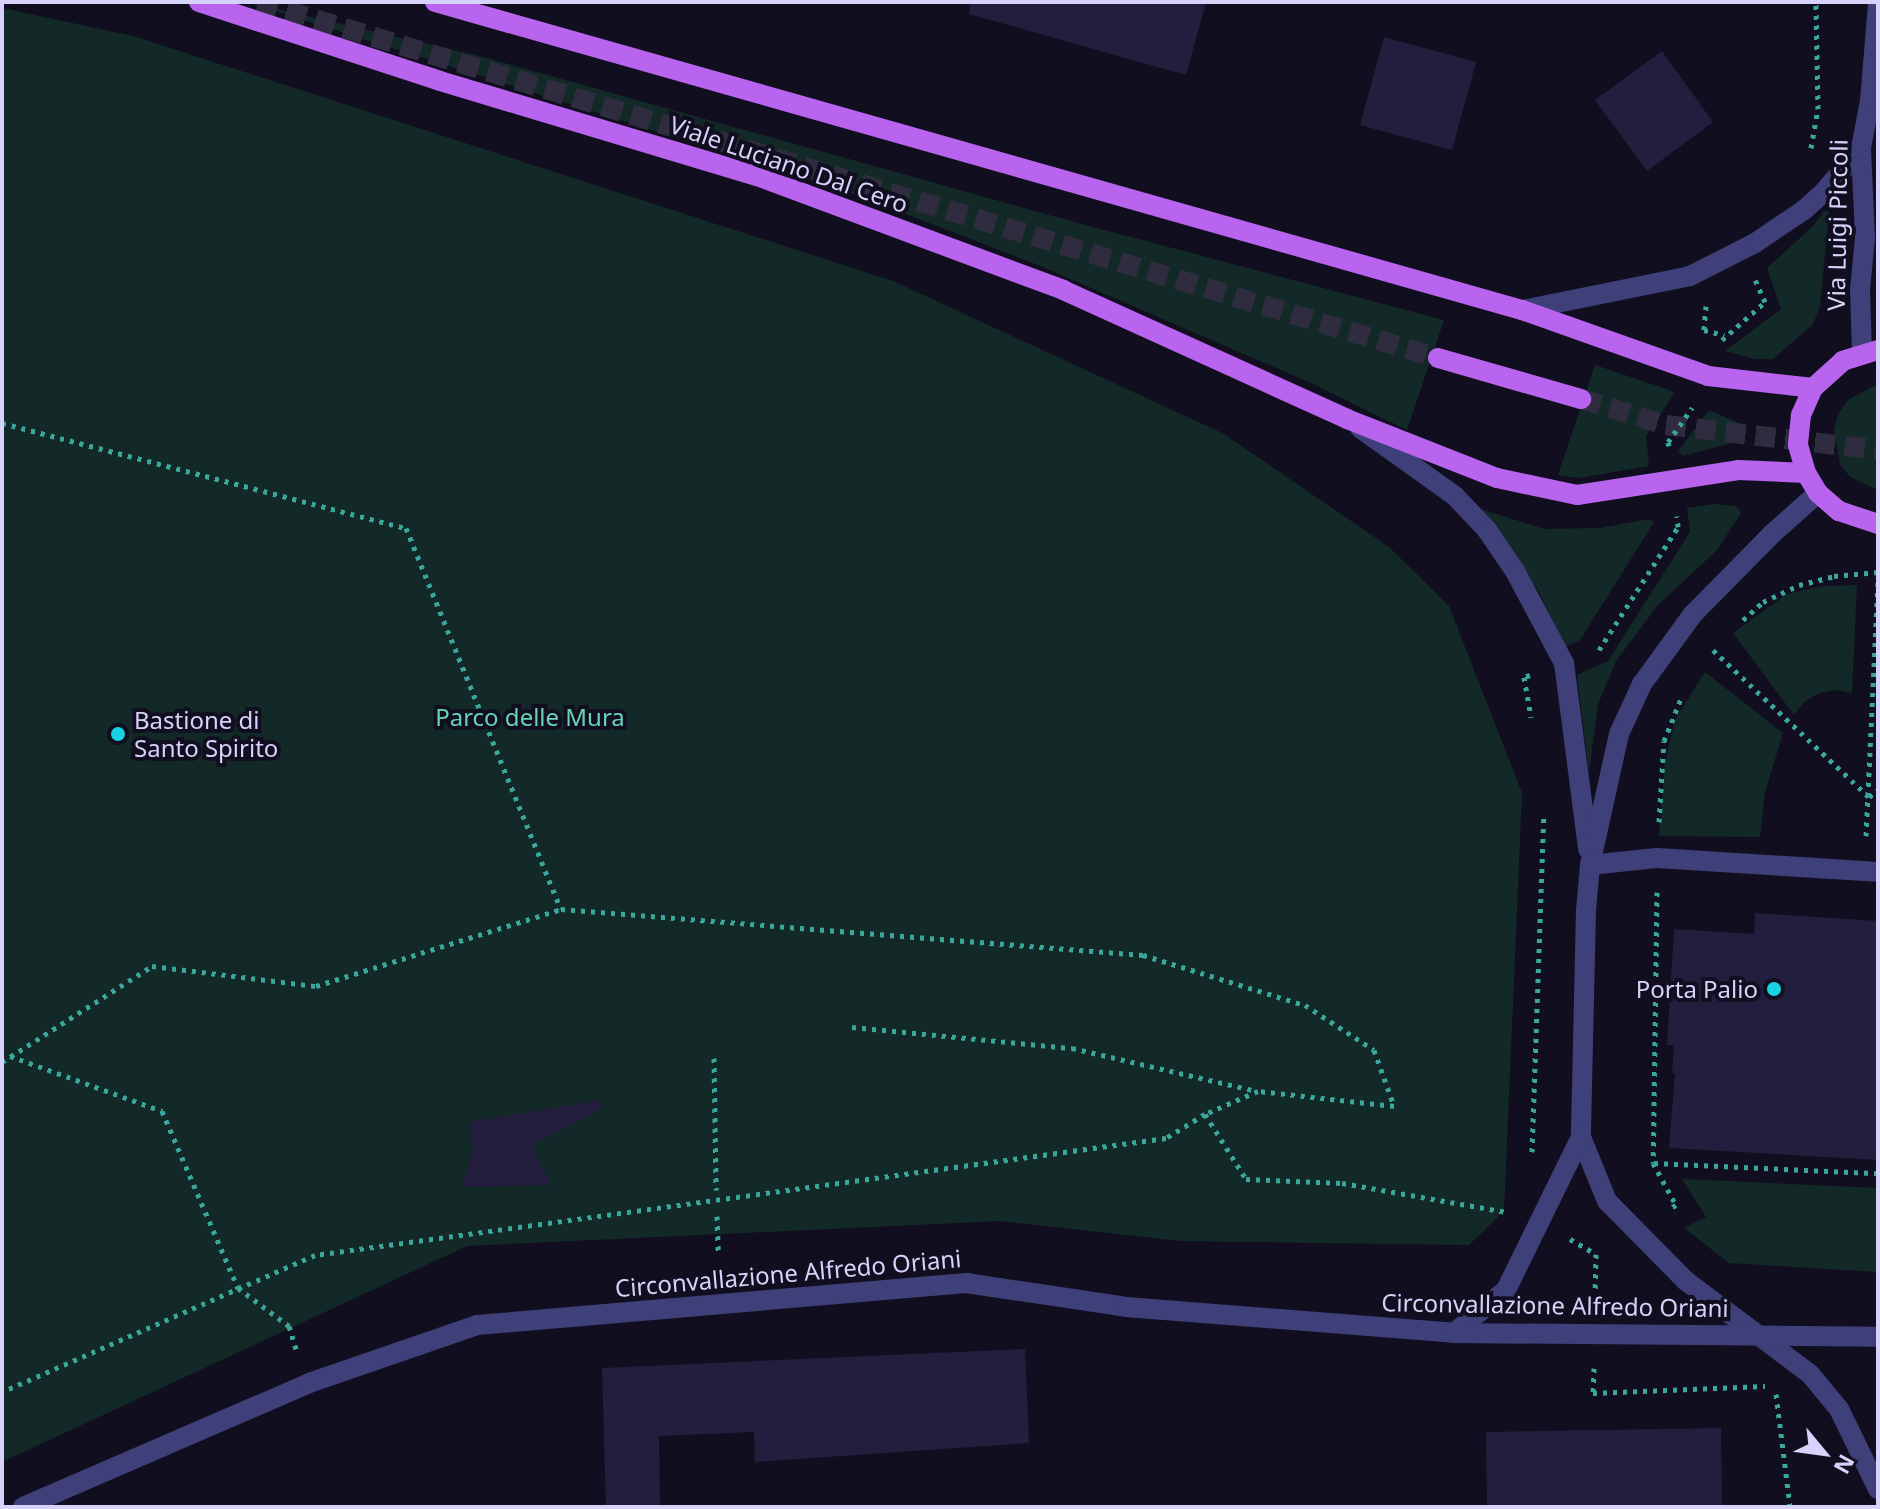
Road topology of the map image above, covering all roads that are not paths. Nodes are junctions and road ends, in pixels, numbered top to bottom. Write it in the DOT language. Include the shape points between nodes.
graph roads {
  1 [pos="199,2"];
  2 [pos="435,2"];
  3 [pos="1878,3"];
  4 [pos="1861,148"];
  5 [pos="1522,310"];
  6 [pos="1870,351"];
  7 [pos="1438,358"];
  8 [pos="1813,388"];
  9 [pos="1581,399"];
  10 [pos="1347,419"];
  11 [pos="1806,473"];
  12 [pos="1818,493"];
  13 [pos="1878,524"];
  14 [pos="1590,865"];
  15 [pos="1871,872"];
  16 [pos="1581,1137"];
  17 [pos="1454,1333"];
  18 [pos="1759,1334"];
  19 [pos="1878,1337"];
  20 [pos="1878,1489"];
  21 [pos="23,1507"];
  1 -- 10 [label="main road, Viale Luciano Dal Cero" via="757,176 1063,290"];
  2 -- 5 [label="main road"];
  3 -- 4 [label="street, Via Luigi Piccoli"];
  4 -- 5 [label="street" via="1804,210 1755,243 1690,276"];
  4 -- 6 [label="street, Via Luigi Piccoli" via="1865,237 1860,290"];
  5 -- 8 [label="main road" via="1708,376"];
  6 -- 8 [label="main road" via="1835,366"];
  7 -- 9 [label="main road"];
  8 -- 11 [label="main road" via="1801,415 1798,445"];
  10 -- 11 [label="main road, Viale Luciano Dal Cero" via="1497,478 1577,495 1738,470"];
  10 -- 14 [label="street, Viale Luciano Dal Cero" via="1455,496 1515,571 1564,663"];
  11 -- 12 [label="main road"];
  12 -- 13 [label="main road" via="1839,511"];
  12 -- 14 [label="street, Viale Luciano Dal Cero" via="1693,614 1642,684 1619,734"];
  14 -- 15 [label="street" via="1657,858"];
  14 -- 16 [label="street, Viale Luciano Dal Cero"];
  16 -- 17 [label="street, Viale Luciano Dal Cero" via="1506,1290"];
  16 -- 18 [label="street, Viale Luciano Dal Cero" via="1607,1201 1686,1281"];
  17 -- 18 [label="street, Circonvallazione Alfredo Oriani"];
  17 -- 21 [label="street, Circonvallazione Alfredo Oriani" via="1126,1307 966,1283 477,1325 309,1383"];
  18 -- 19 [label="street, Circonvallazione Alfredo Oriani"];
  18 -- 20 [label="street, Viale Luciano Dal Cero" via="1810,1374 1839,1409"];
}
